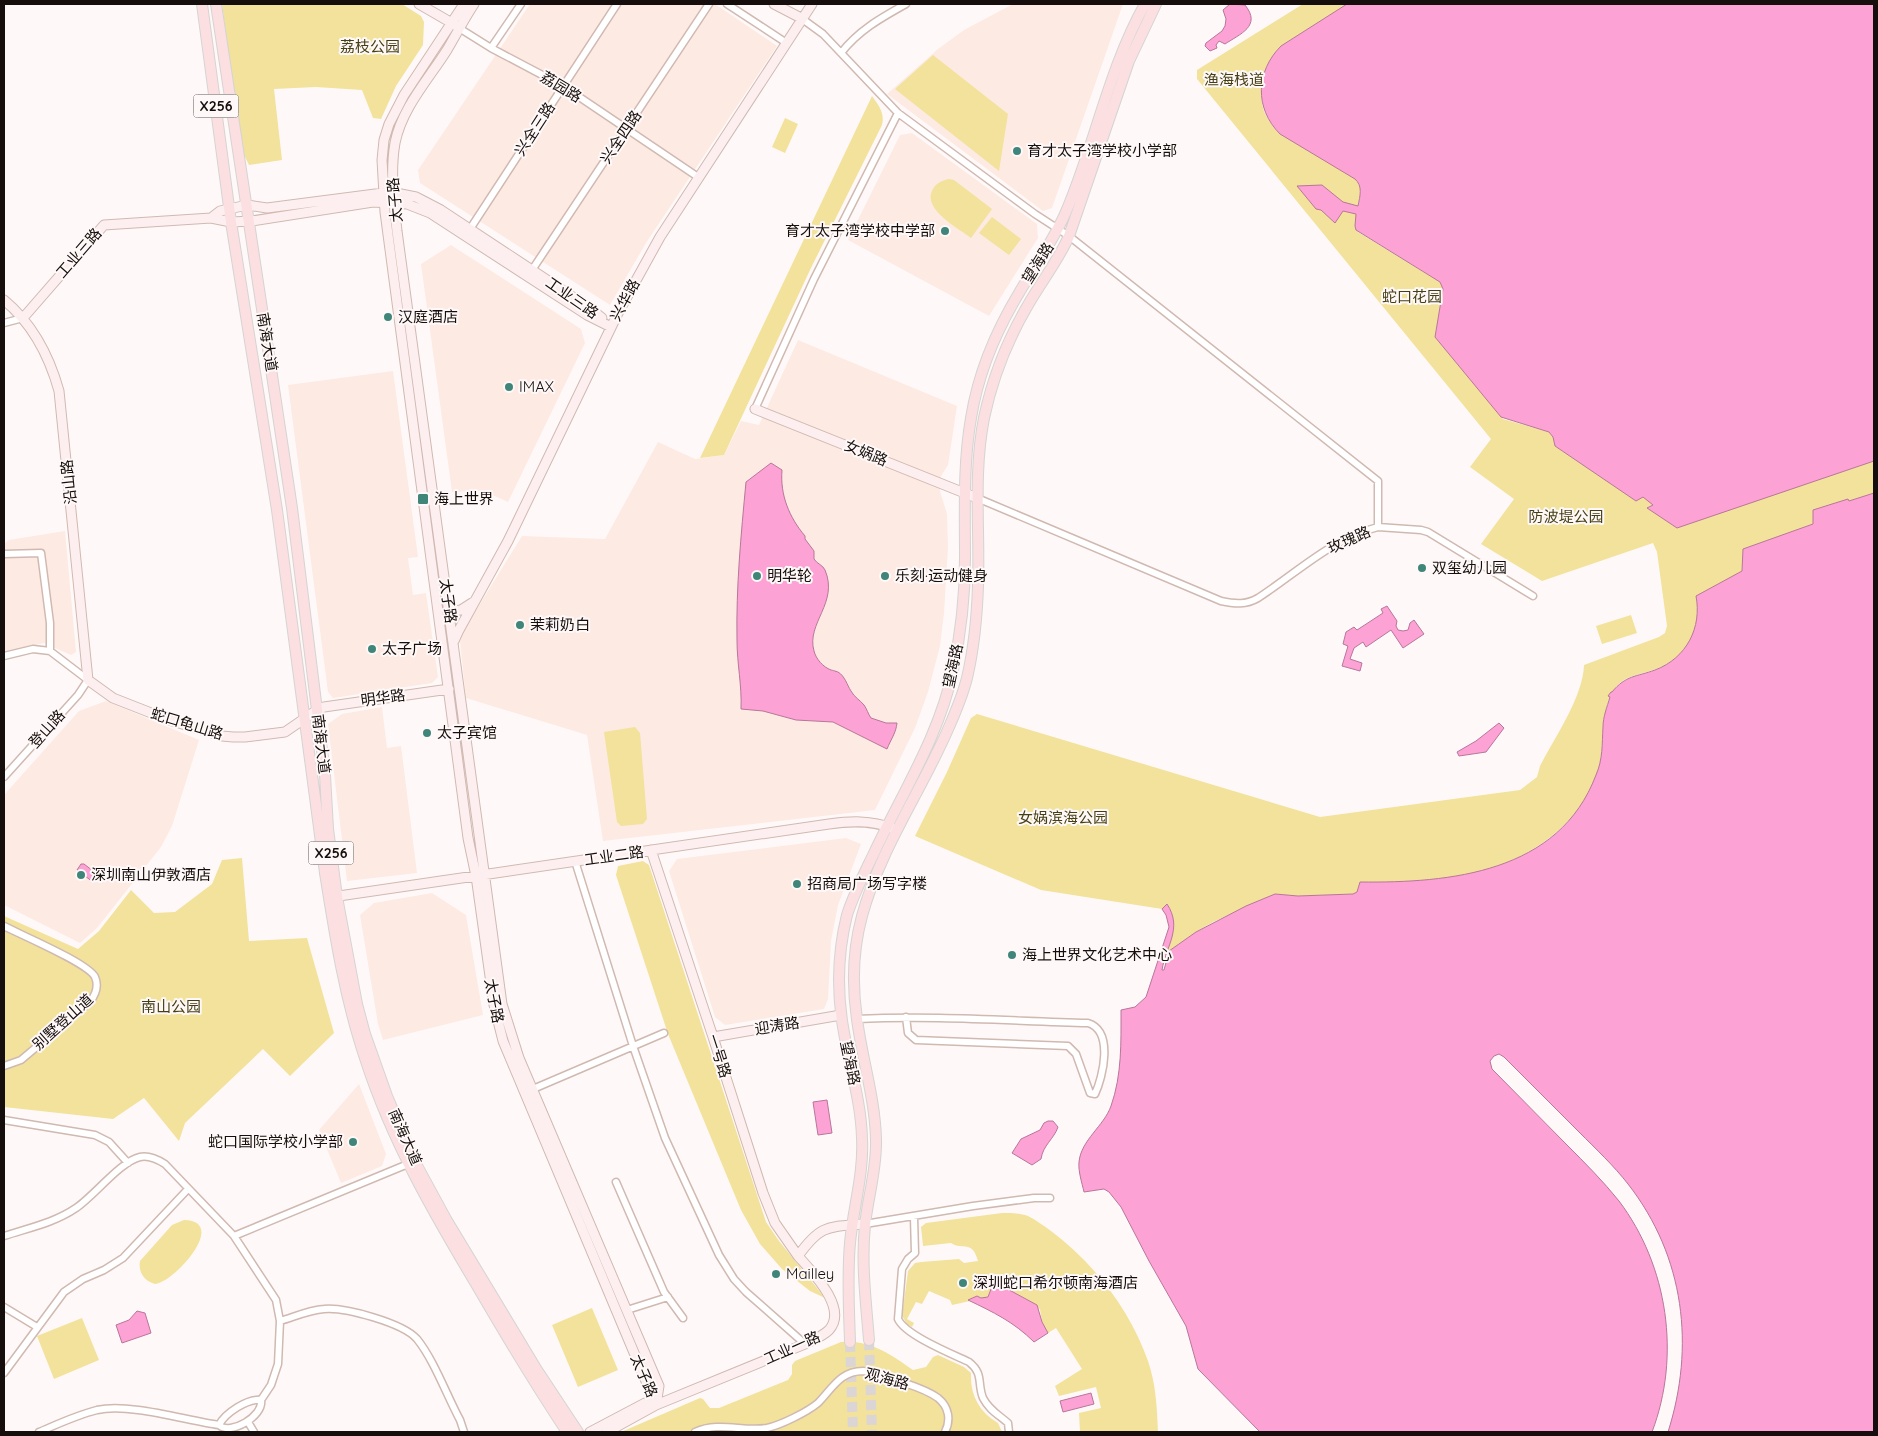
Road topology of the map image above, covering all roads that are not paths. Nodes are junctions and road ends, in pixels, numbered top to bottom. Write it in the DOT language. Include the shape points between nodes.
graph roads {
  1 [pos="202,4"];
  2 [pos="216,4"];
  3 [pos="419,4"];
  4 [pos="464,4"];
  5 [pos="474,4"];
  6 [pos="521,4"];
  7 [pos="617,4"];
  8 [pos="710,4"];
  9 [pos="727,4"];
  10 [pos="774,4"];
  11 [pos="812,4"];
  12 [pos="906,4"];
  13 [pos="1145,4"];
  14 [pos="1156,4"];
  15 [pos="801,18"];
  16 [pos="456,26"];
  17 [pos="785,42"];
  18 [pos="491,48"];
  19 [pos="841,53"];
  20 [pos="563,86"];
  21 [pos="898,113"];
  22 [pos="626,129"];
  23 [pos="698,177"];
  24 [pos="384,197"];
  25 [pos="394,198"];
  26 [pos="247,205"];
  27 [pos="230,208"];
  28 [pos="211,218"];
  29 [pos="248,221"];
  30 [pos="231,222"];
  31 [pos="470,229"];
  32 [pos="1058,229"];
  33 [pos="1069,236"];
  34 [pos="532,270"];
  35 [pos="4,300"];
  36 [pos="23,318"];
  37 [pos="4,323"];
  38 [pos="612,327"];
  39 [pos="755,409"];
  40 [pos="964,493"];
  41 [pos="977,498"];
  42 [pos="1378,527"];
  43 [pos="4,554"];
  44 [pos="1533,596"];
  45 [pos="478,598"];
  46 [pos="449,608"];
  47 [pos="454,644"];
  48 [pos="50,652"];
  49 [pos="4,656"];
  50 [pos="88,680"];
  51 [pos="449,689"];
  52 [pos="317,710"];
  53 [pos="304,720"];
  54 [pos="4,777"];
  55 [pos="887,826"];
  56 [pos="898,830"];
  57 [pos="651,850"];
  58 [pos="575,861"];
  59 [pos="480,875"];
  60 [pos="333,897"];
  61 [pos="4,926"];
  62 [pos="841,1015"];
  63 [pos="906,1018"];
  64 [pos="856,1019"];
  65 [pos="664,1033"];
  66 [pos="713,1037"];
  67 [pos="633,1046"];
  68 [pos="4,1066"];
  69 [pos="533,1089"];
  70 [pos="4,1120"];
  71 [pos="128,1163"];
  72 [pos="408,1164"];
  73 [pos="616,1182"];
  74 [pos="188,1189"];
  75 [pos="1050,1198"];
  76 [pos="914,1217"];
  77 [pos="865,1224"];
  78 [pos="852,1225"];
  79 [pos="4,1236"];
  80 [pos="234,1236"];
  81 [pos="798,1256"];
  82 [pos="668,1297"];
  83 [pos="4,1307"];
  84 [pos="627,1310"];
  85 [pos="683,1318"];
  86 [pos="280,1322"];
  87 [pos="38,1327"];
  88 [pos="869,1340"];
  89 [pos="850,1342"];
  90 [pos="806,1344"];
  91 [pos="4,1373"];
  92 [pos="647,1384"];
  93 [pos="659,1386"];
  94 [pos="682,1394"];
  95 [pos="261,1400"];
  96 [pos="645,1403"];
  97 [pos="656,1405"];
  98 [pos="248,1422"];
  99 [pos="219,1425"];
  100 [pos="39,1432"];
  101 [pos="254,1432"];
  102 [pos="464,1432"];
  103 [pos="567,1432"];
  104 [pos="578,1432"];
  105 [pos="590,1432"];
  106 [pos="607,1432"];
  107 [pos="695,1432"];
  108 [pos="945,1432"];
  109 [pos="1009,1432"];
  1 -- 27 [label="main road, 南海大道 / X256"];
  2 -- 26 [label="main road, 南海大道 / X256"];
  3 -- 16 [label="street, 荔园路"];
  4 -- 16 [label="street, 太子路"];
  5 -- 16 [label="street, 太子路"];
  6 -- 18 [label="street"];
  7 -- 20 [label="street, 兴全三路"];
  8 -- 22 [label="street, 兴全四路"];
  9 -- 17 [label="street"];
  10 -- 15 [label="street"];
  11 -- 15 [label="street, 兴华路"];
  12 -- 19 [label="street" via="862,30"];
  13 -- 32 [label="main road, 望海路" via="1118,59"];
  14 -- 33 [label="main road, 望海路" via="1128,61"];
  15 -- 17 [label="street, 兴华路"];
  15 -- 19 [label="street"];
  16 -- 18 [label="street, 荔园路"];
  16 -- 24 [label="street, 太子路" via="404,95 389,124 383,149"];
  16 -- 25 [label="street, 太子路" via="403,119 394,151"];
  17 -- 23 [label="street, 兴华路"];
  18 -- 20 [label="street, 荔园路"];
  19 -- 21 [label="street"];
  20 -- 22 [label="street, 荔园路"];
  20 -- 31 [label="street, 兴全三路"];
  21 -- 32 [label="street"];
  21 -- 39 [label="street" via="814,279"];
  22 -- 23 [label="street, 荔园路"];
  22 -- 34 [label="street, 兴全四路"];
  23 -- 38 [label="street, 兴华路" via="660,237"];
  24 -- 25 [label="street, 工业三路"];
  24 -- 26 [label="street, 工业三路" via="267,208"];
  24 -- 29 [label="street, 工业三路"];
  24 -- 51 [label="street, 太子路"];
  25 -- 31 [label="street, 工业三路" via="408,195 422,200"];
  25 -- 38 [label="street, 工业三路" via="430,213 587,315"];
  25 -- 46 [label="street, 太子路"];
  26 -- 27 [label="street, 工业三路"];
  26 -- 29 [label="main road, 南海大道 / X256"];
  27 -- 28 [label="street, 工业三路"];
  27 -- 30 [label="main road, 南海大道 / X256"];
  28 -- 30 [label="street, 工业三路"];
  28 -- 36 [label="street, 工业三路" via="104,225"];
  29 -- 30 [label="street, 工业三路"];
  29 -- 52 [label="main road, 南海大道 / X256" via="292,508"];
  30 -- 53 [label="main road, 南海大道 / X256" via="277,510"];
  31 -- 34 [label="street, 工业三路"];
  32 -- 33 [label="street"];
  32 -- 40 [label="main road, 望海路" via="1016,297 986,363 971,419"];
  33 -- 41 [label="main road, 望海路" via="1019,320 999,367 984,422"];
  33 -- 42 [label="street, 玫瑰路" via="1378,481"];
  34 -- 38 [label="street, 工业三路"];
  35 -- 36 [label="street, 沿山路"];
  36 -- 37 [label="street"];
  36 -- 50 [label="street, 沿山路" via="48,358 58,391"];
  38 -- 45 [label="street, 兴华路"];
  39 -- 40 [label="street, 女娲路"];
  40 -- 41 [label="street, 女娲路"];
  40 -- 55 [label="main road, 望海路" via="962,619 952,674 944,704"];
  41 -- 42 [label="street, 玫瑰路" via="1234,604 1252,602 1328,548"];
  41 -- 56 [label="main road, 望海路" via="978,587 967,679 940,747"];
  42 -- 44 [label="street" via="1433,534"];
  43 -- 48 [label="street" via="41,553 50,623"];
  45 -- 46 [label="street" via="459,611"];
  45 -- 47 [label="street, 兴华路"];
  46 -- 47 [label="street, 太子路"];
  47 -- 59 [label="street, 太子路"];
  48 -- 49 [label="street" via="33,649"];
  48 -- 50 [label="street"];
  50 -- 53 [label="street, 蛇口龟山路" via="113,698 222,736 285,732"];
  50 -- 54 [label="street, 登山路"];
  51 -- 52 [label="street, 明华路"];
  51 -- 59 [label="street, 太子路" via="468,838"];
  52 -- 53 [label="street, 蛇口龟山路"];
  52 -- 60 [label="main road, 南海大道 / X256"];
  53 -- 60 [label="main road, 南海大道 / X256"];
  55 -- 56 [label="street, 工业二路"];
  55 -- 57 [label="street, 工业二路" via="845,822"];
  55 -- 62 [label="main road, 望海路" via="848,914 840,957"];
  56 -- 64 [label="main road, 望海路" via="874,880 861,918 854,963"];
  57 -- 58 [label="street, 工业二路"];
  57 -- 66 [label="street, 一号路"];
  58 -- 59 [label="street, 工业二路"];
  58 -- 67 [label="street"];
  59 -- 60 [label="street, 工业二路"];
  59 -- 69 [label="street, 太子路" via="502,1004"];
  59 -- 92 [label="street, 太子路" via="494,1004 503,1041"];
  60 -- 72 [label="main road, 南海大道 / X256" via="341,967 358,1037 379,1099"];
  60 -- 104 [label="main road, 南海大道 / X256" via="359,1011 399,1128 446,1219"];
  61 -- 68 [label="street, 别墅登山道" via="80,964 94,975 97,985 96,994 90,1002 20,1060"];
  62 -- 66 [label="street, 迎涛路"];
  62 -- 78 [label="main road, 望海路" via="862,1138 860,1180"];
  63 -- 63 [label="street" via="1094,1025 1103,1037 1104,1067 1100,1084 1095,1094 1090,1093 1076,1054 1068,1046 916,1040 908,1033"];
  63 -- 64 [label="street"];
  64 -- 77 [label="main road, 望海路" via="876,1137 874,1177"];
  65 -- 67 [label="street"];
  66 -- 81 [label="street, 一号路" via="769,1210"];
  67 -- 69 [label="street"];
  67 -- 90 [label="street" via="665,1138 726,1267 746,1292"];
  69 -- 84 [label="street, 太子路"];
  70 -- 71 [label="street" via="95,1135 109,1142"];
  71 -- 74 [label="street" via="139,1157 157,1159"];
  71 -- 79 [label="street" via="85,1202 66,1214"];
  72 -- 80 [label="street"];
  72 -- 103 [label="main road, 南海大道 / X256" via="454,1248"];
  73 -- 82 [label="street"];
  74 -- 80 [label="street"];
  74 -- 87 [label="street" via="124,1258 64,1292"];
  75 -- 76 [label="street" via="973,1206"];
  76 -- 77 [label="street"];
  76 -- 109 [label="street" via="915,1253 902,1269 898,1319 904,1329 976,1367 984,1399 994,1413 1008,1423"];
  77 -- 78 [label="street"];
  77 -- 88 [label="main road, 望海路"];
  78 -- 81 [label="street" via="829,1228 816,1234"];
  78 -- 89 [label="main road, 望海路"];
  80 -- 86 [label="street" via="271,1291"];
  81 -- 90 [label="street, 工业一路" via="827,1290 834,1321 828,1331"];
  82 -- 84 [label="street"];
  82 -- 85 [label="street"];
  83 -- 87 [label="street"];
  84 -- 93 [label="street, 太子路"];
  86 -- 95 [label="street" via="277,1369"];
  86 -- 102 [label="street" via="331,1309 397,1325 416,1338 425,1352"];
  87 -- 91 [label="street"];
  90 -- 94 [label="street, 工业一路"];
  92 -- 96 [label="street"];
  92 -- 97 [label="street, 太子路"];
  93 -- 94 [label="street" via="668,1393"];
  93 -- 97 [label="street, 太子路"];
  94 -- 97 [label="street, 工业一路"];
  95 -- 98 [label="street" via="259,1411"];
  95 -- 99 [label="street" via="241,1406"];
  96 -- 97 [label="street"];
  96 -- 105 [label="street"];
  97 -- 106 [label="street, 工业一路"];
  98 -- 99 [label="street" via="228,1429"];
  98 -- 101 [label="street"];
  99 -- 100 [label="street" via="115,1408 80,1415"];
  107 -- 108 [label="street, 观海路" via="711,1427 768,1428 817,1403 834,1382 847,1374 862,1371 922,1389 937,1398 949,1418"];
}
